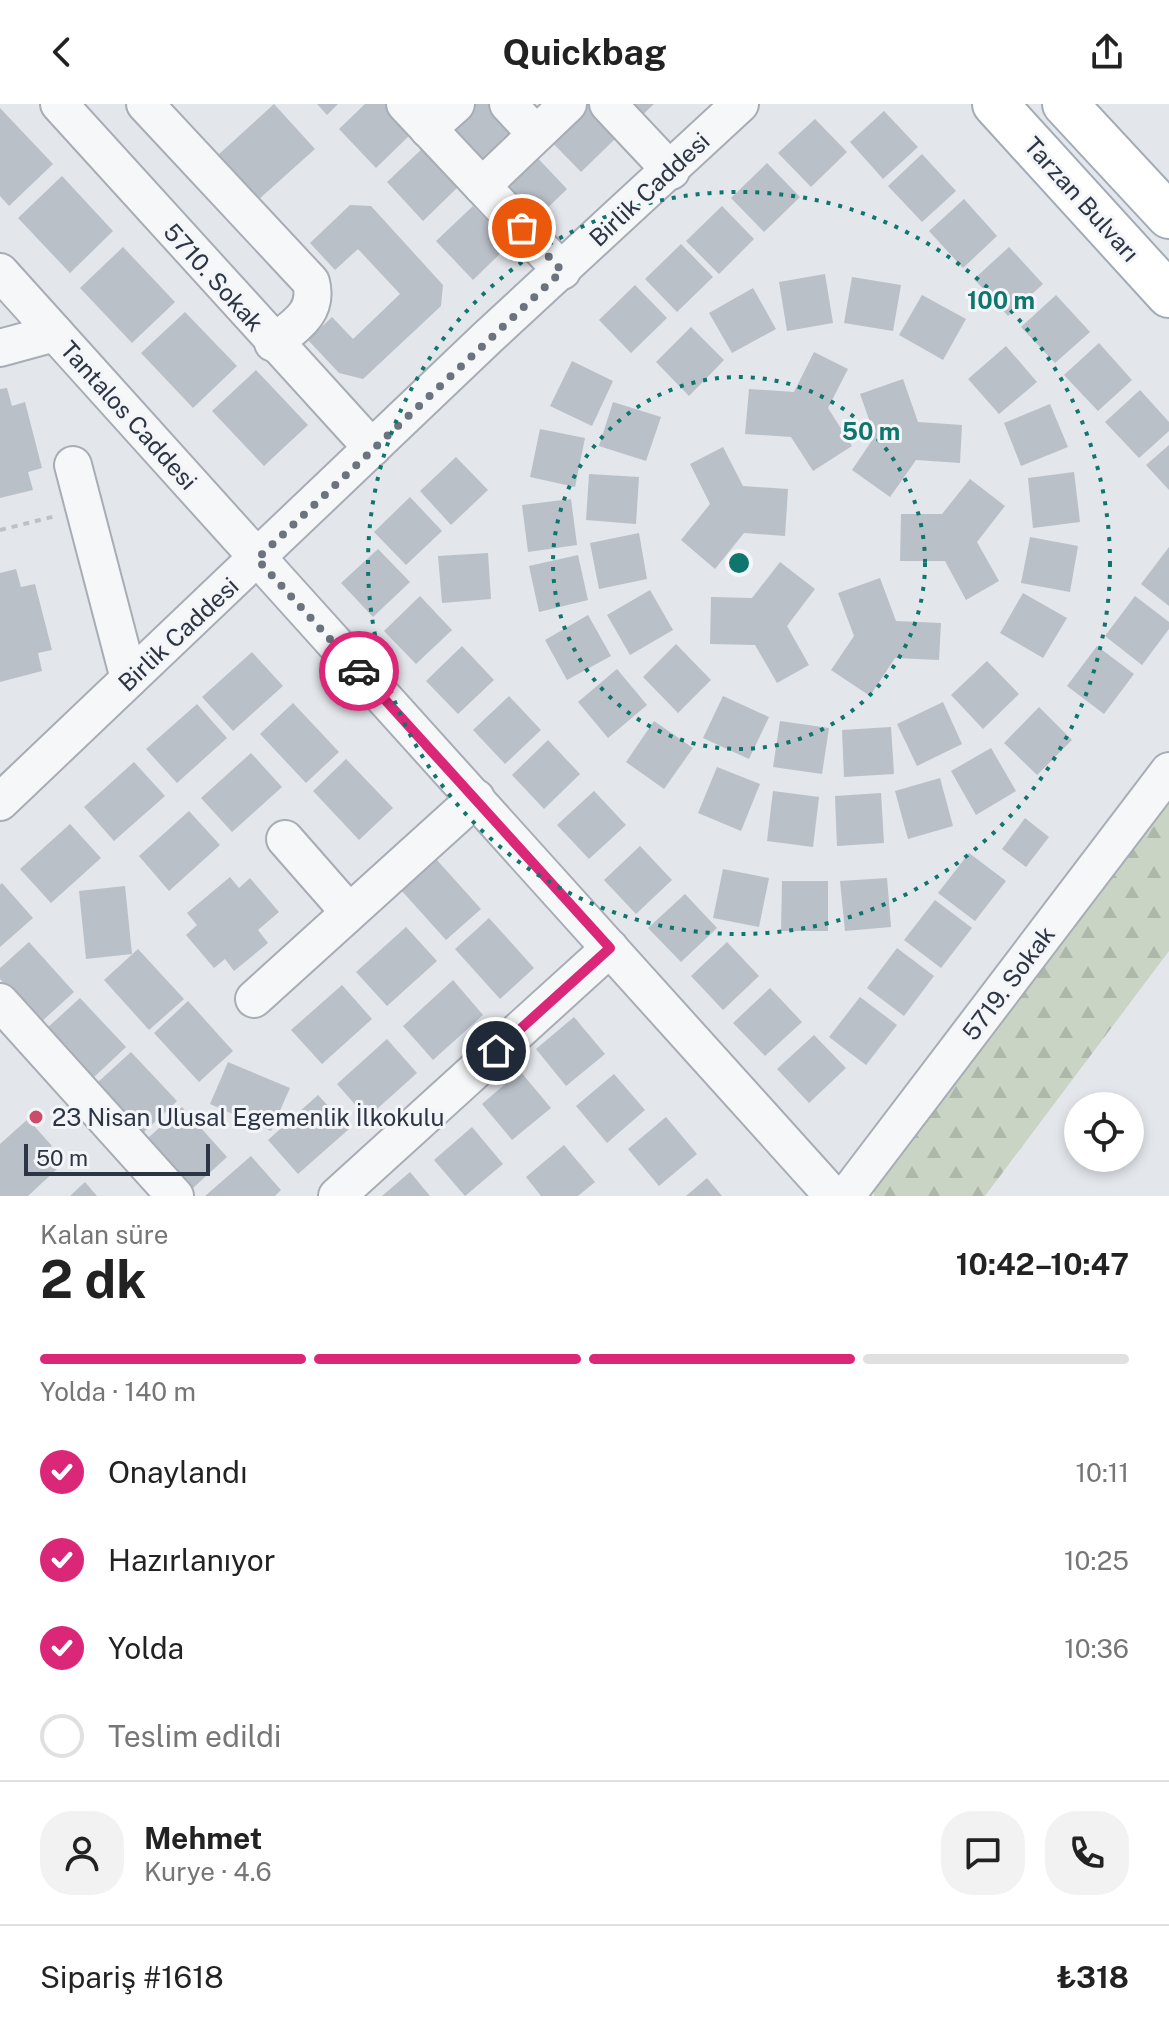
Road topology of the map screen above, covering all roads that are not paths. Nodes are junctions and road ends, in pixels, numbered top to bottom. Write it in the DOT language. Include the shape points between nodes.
graph roads {
  1 [pos="59,104"];
  2 [pos="145,104"];
  3 [pos="456,104"];
  4 [pos="508,104"];
  5 [pos="568,104"];
  6 [pos="608,104"];
  7 [pos="740,104"];
  8 [pos="995,104"];
  9 [pos="1065,104"];
  10 [pos="416,116"];
  11 [pos="536,134"];
  12 [pos="671,171"];
  13 [pos="482,186"];
  14 [pos="1169,216"];
  15 [pos="562,271"];
  16 [pos="0,272"];
  17 [pos="1169,295"];
  18 [pos="55,333"];
  19 [pos="273,343"];
  20 [pos="0,348"];
  21 [pos="372,448"];
  22 [pos="73,465"];
  23 [pos="257,559"];
  24 [pos="129,679"];
  25 [pos="1169,771"];
  26 [pos="476,798"];
  27 [pos="0,802"];
  28 [pos="285,839"];
  29 [pos="349,912"];
  30 [pos="610,948"];
  31 [pos="254,999"];
  32 [pos="0,1002"];
  33 [pos="175,1196"];
  34 [pos="337,1196"];
  35 [pos="833,1196"];
  36 [pos="846,1196"];
  1 -- 19 [label="street, 5710. Sokak"];
  2 -- 19 [label="street" via="311,282 315,296 308,315"];
  3 -- 10 [label="street"];
  4 -- 11 [label="street"];
  5 -- 11 [label="street"];
  6 -- 12 [label="street"];
  7 -- 12 [label="street, Birlik Caddesi"];
  8 -- 17 [label="main road, Tarzan Bulvarı"];
  9 -- 14 [label="main road"];
  10 -- 13 [label="street"];
  11 -- 13 [label="street"];
  12 -- 15 [label="street, Birlik Caddesi"];
  13 -- 15 [label="street"];
  15 -- 21 [label="street, Birlik Caddesi"];
  16 -- 18 [label="street, Tantalos Caddesi"];
  18 -- 20 [label="street"];
  18 -- 23 [label="street, Tantalos Caddesi"];
  19 -- 21 [label="street, 5710. Sokak"];
  21 -- 23 [label="street, Birlik Caddesi"];
  22 -- 24 [label="street"];
  23 -- 24 [label="street, Birlik Caddesi"];
  23 -- 26 [label="street, Tantalos Caddesi"];
  24 -- 27 [label="street, Birlik Caddesi"];
  25 -- 36 [label="street, 5719. Sokak"];
  26 -- 29 [label="street"];
  26 -- 30 [label="street, Tantalos Caddesi"];
  28 -- 29 [label="street"];
  29 -- 31 [label="street"];
  30 -- 34 [label="street"];
  30 -- 35 [label="street, Tantalos Caddesi"];
  32 -- 33 [label="street"];
}
